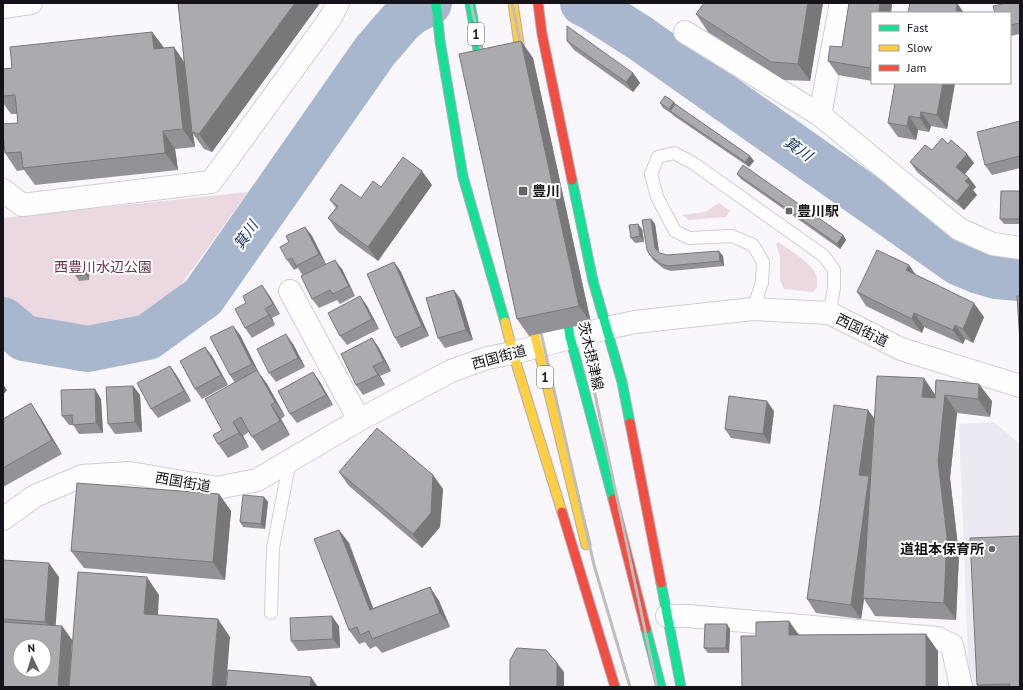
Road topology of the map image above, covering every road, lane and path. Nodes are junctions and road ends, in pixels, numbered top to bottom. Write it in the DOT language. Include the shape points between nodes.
graph roads {
  1 [pos="30,3"];
  2 [pos="338,3"];
  3 [pos="436,3"];
  4 [pos="470,3"];
  5 [pos="513,3"];
  6 [pos="538,3"];
  7 [pos="841,3"];
  8 [pos="3,7"];
  9 [pos="685,32"];
  10 [pos="525,80"];
  11 [pos="485,88"];
  12 [pos="820,115"];
  13 [pos="3,190"];
  14 [pos="1020,248"];
  15 [pos="563,289"];
  16 [pos="290,291"];
  17 [pos="525,298"];
  18 [pos="753,309"];
  19 [pos="829,313"];
  20 [pos="607,328"];
  21 [pos="570,337"];
  22 [pos="538,346"];
  23 [pos="514,353"];
  24 [pos="1020,386"];
  25 [pos="359,420"];
  26 [pos="290,460"];
  27 [pos="3,519"];
  28 [pos="588,550"];
  29 [pos="271,613"];
  30 [pos="667,616"];
  31 [pos="610,641"];
  32 [pos="615,687"];
  33 [pos="620,687"];
  34 [pos="661,687"];
  35 [pos="681,687"];
  36 [pos="961,687"];
  1 -- 8 [label="street"];
  2 -- 13 [label="street" via="331,17 210,182 22,205"];
  3 -- 23 [label="main road, 1" via="463,177"];
  4 -- 11 [label="main road, 1"];
  5 -- 10 [label="main road"];
  6 -- 20 [label="main road" via="542,34 593,281"];
  7 -- 12 [label="street"];
  9 -- 12 [label="street"];
  12 -- 14 [label="street" via="958,229 993,244"];
  15 -- 21 [label="main road, 茨木摂津線"];
  16 -- 25 [label="street"];
  17 -- 22 [label="main road, 1"];
  18 -- 19 [label="street, 西国街道"];
  18 -- 19 [label="lane" via="762,283 763,262 752,245 732,236 688,238 675,231 657,197 652,174 658,157 674,153 693,163 824,256 834,270 834,288"];
  18 -- 20 [label="street, 西国街道" via="635,322"];
  19 -- 24 [label="street, 西国街道" via="901,349"];
  20 -- 21 [label="street, 西国街道"];
  20 -- 30 [label="main road" via="622,382"];
  21 -- 22 [label="street, 西国街道"];
  21 -- 34 [label="main road, 茨木摂津線"];
  22 -- 23 [label="street, 西国街道"];
  22 -- 28 [label="main road, 1"];
  23 -- 25 [label="street, 西国街道" via="487,358 451,371"];
  23 -- 32 [label="main road, 1"];
  25 -- 26 [label="street, 西国街道"];
  26 -- 27 [label="street, 西国街道" via="257,480 217,488 130,473 82,476 35,496"];
  26 -- 29 [label="lane" via="273,548"];
  30 -- 35 [label="main road"];
  30 -- 36 [label="street" via="937,638 952,645"];
  31 -- 33 [label="main road"];
}
